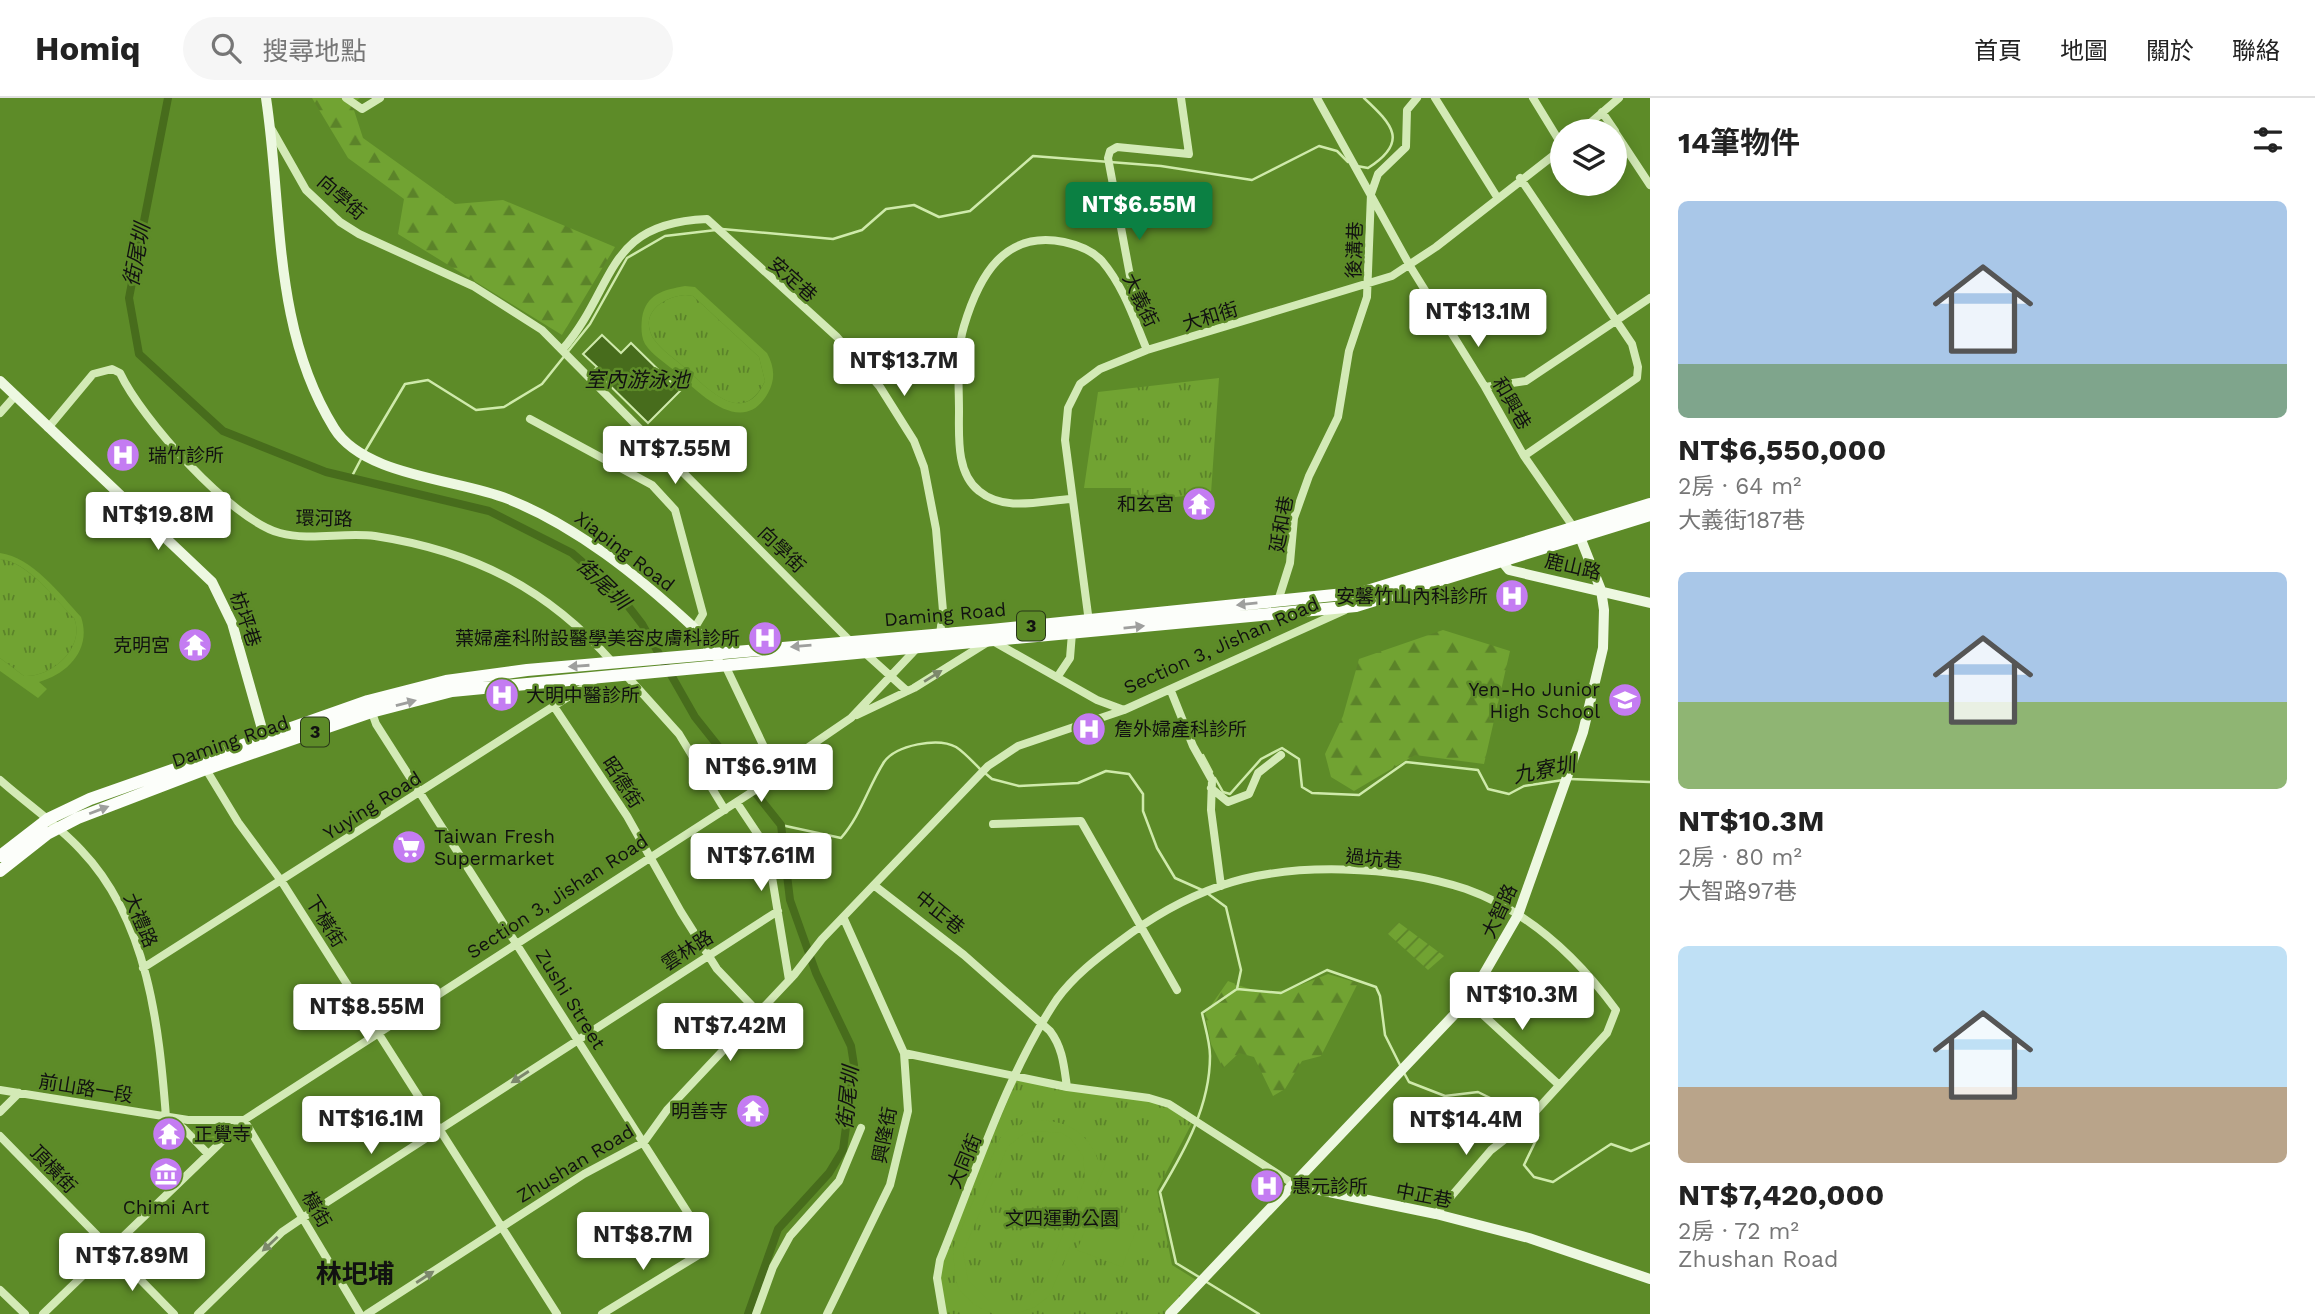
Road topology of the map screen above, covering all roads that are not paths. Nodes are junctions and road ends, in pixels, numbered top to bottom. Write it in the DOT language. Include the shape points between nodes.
graph roads {
  1 [pos="266,98"];
  2 [pos="346,98"];
  3 [pos="380,98"];
  4 [pos="1181,98"];
  5 [pos="1317,98"];
  6 [pos="1417,98"];
  7 [pos="1435,98"];
  8 [pos="1533,98"];
  9 [pos="1619,98"];
  10 [pos="1602,112"];
  11 [pos="1594,119"];
  12 [pos="1607,119"];
  13 [pos="1550,126"];
  14 [pos="271,127"];
  15 [pos="1627,150"];
  16 [pos="1550,156"];
  17 [pos="1520,178"];
  18 [pos="1650,185"];
  19 [pos="1371,194"];
  20 [pos="1497,197"];
  21 [pos="1410,266"];
  22 [pos="1369,284"];
  23 [pos="1650,298"];
  24 [pos="1127,301"];
  25 [pos="1617,321"];
  26 [pos="562,350"];
  27 [pos="1147,350"];
  28 [pos="0,381"];
  29 [pos="1485,387"];
  30 [pos="16,395"];
  31 [pos="0,413"];
  32 [pos="1338,417"];
  33 [pos="530,419"];
  34 [pos="48,428"];
  35 [pos="1524,456"];
  36 [pos="1071,499"];
  37 [pos="1650,504"];
  38 [pos="1650,515"];
  39 [pos="1578,532"];
  40 [pos="1498,557"];
  41 [pos="1601,590"];
  42 [pos="1364,592"];
  43 [pos="1279,601"];
  44 [pos="1650,603"];
  45 [pos="1356,606"];
  46 [pos="1090,626"];
  47 [pos="694,629"];
  48 [pos="1072,633"];
  49 [pos="940,634"];
  50 [pos="990,635"];
  51 [pos="851,642"];
  52 [pos="918,647"];
  53 [pos="864,652"];
  54 [pos="713,654"];
  55 [pos="699,662"];
  56 [pos="614,664"];
  57 [pos="725,665"];
  58 [pos="626,675"];
  59 [pos="892,676"];
  60 [pos="1058,676"];
  61 [pos="598,678"];
  62 [pos="907,691"];
  63 [pos="1171,691"];
  64 [pos="370,707"];
  65 [pos="555,708"];
  66 [pos="1124,710"];
  67 [pos="850,718"];
  68 [pos="266,743"];
  69 [pos="1281,755"];
  70 [pos="203,765"];
  71 [pos="775,770"];
  72 [pos="0,780"];
  73 [pos="1211,788"];
  74 [pos="421,793"];
  75 [pos="737,803"];
  76 [pos="725,810"];
  77 [pos="52,824"];
  78 [pos="993,824"];
  79 [pos="0,856"];
  80 [pos="651,857"];
  81 [pos="0,871"];
  82 [pos="282,882"];
  83 [pos="875,886"];
  84 [pos="1217,887"];
  85 [pos="778,911"];
  86 [pos="1518,915"];
  87 [pos="844,919"];
  88 [pos="1138,925"];
  89 [pos="518,943"];
  90 [pos="709,954"];
  91 [pos="143,968"];
  92 [pos="789,980"];
  93 [pos="1177,990"];
  94 [pos="1468,1001"];
  95 [pos="758,1012"];
  96 [pos="1043,1025"];
  97 [pos="377,1034"];
  98 [pos="578,1041"];
  99 [pos="904,1053"];
  100 [pos="1016,1076"];
  101 [pos="1558,1084"];
  102 [pos="1067,1087"];
  103 [pos="0,1090"];
  104 [pos="19,1093"];
  105 [pos="0,1112"];
  106 [pos="166,1117"];
  107 [pos="244,1120"];
  108 [pos="861,1128"];
  109 [pos="438,1131"];
  110 [pos="0,1136"];
  111 [pos="644,1142"];
  112 [pos="208,1154"];
  113 [pos="1295,1185"];
  114 [pos="1436,1214"];
  115 [pos="303,1217"];
  116 [pos="501,1227"];
  117 [pos="110,1251"];
  118 [pos="1650,1279"];
  119 [pos="0,1290"];
  120 [pos="25,1314"];
  121 [pos="43,1314"];
  122 [pos="174,1314"];
  123 [pos="198,1314"];
  124 [pos="360,1314"];
  125 [pos="367,1314"];
  126 [pos="557,1314"];
  127 [pos="602,1314"];
  128 [pos="756,1314"];
  129 [pos="827,1314"];
  130 [pos="943,1314"];
  131 [pos="1170,1314"];
  1 -- 14 [label="street"];
  2 -- 3 [label="street" via="362,109"];
  4 -- 24 [label="street" via="1189,154 1110,150 1108,162 1134,297"];
  5 -- 19 [label="street, 和興巷"];
  6 -- 19 [label="street, 後溝巷" via="1407,110 1406,147 1378,174"];
  7 -- 20 [label="street"];
  8 -- 13 [label="street"];
  9 -- 10 [label="street"];
  10 -- 11 [label="street"];
  10 -- 12 [label="street"];
  14 -- 26 [label="street, 向學街" via="306,190 340,222 483,292 542,330"];
  14 -- 47 [label="street, Xiaping Road" via="284,273 295,337 335,430 354,447 394,468 507,498 556,522 595,547"];
  15 -- 18 [label="street"];
  16 -- 17 [label="street, 大和街"];
  17 -- 20 [label="street, 大和街"];
  17 -- 25 [label="street"];
  19 -- 21 [label="street, 和興巷"];
  19 -- 22 [label="street, 後溝巷"];
  20 -- 21 [label="street, 大和街"];
  21 -- 22 [label="street, 大和街"];
  21 -- 29 [label="street, 和興巷"];
  22 -- 27 [label="street, 大和街"];
  22 -- 32 [label="street, 後溝巷" via="1349,351"];
  23 -- 25 [label="street"];
  24 -- 27 [label="street, 大義街"];
  24 -- 36 [label="street, 大義街" via="1101,259 1087,249 1052,239 1034,240 999,257 976,293 963,329 960,445 971,483 993,500 1012,504"];
  25 -- 29 [label="street" via="1526,381"];
  25 -- 35 [label="street" via="1632,344 1637,378"];
  26 -- 49 [label="street, 安定巷" via="578,332 626,246 652,229 707,219 837,337 880,387 914,441 936,529 943,611"];
  26 -- 51 [label="street, 向學街"];
  27 -- 36 [label="street, 大和街" via="1094,372 1073,395 1065,440"];
  28 -- 30 [label="street, 枋坪巷"];
  29 -- 35 [label="street, 和興巷"];
  30 -- 31 [label="street"];
  30 -- 34 [label="street, 枋坪巷"];
  32 -- 43 [label="street, 延和巷" via="1301,495"];
  33 -- 47 [label="street" via="652,485 670,501 703,614"];
  34 -- 56 [label="street, 環河路" via="93,374 112,369 120,373 170,444 251,518 279,533 375,536 481,563 545,601"];
  34 -- 68 [label="street, 枋坪巷" via="212,582 232,623"];
  35 -- 39 [label="street, 和興巷"];
  36 -- 46 [label="street, 大和街"];
  37 -- 39 [label="main road, Section 3, Jishan Road / 3"];
  38 -- 39 [label="main road, Section 3, Jishan Road / 3"];
  39 -- 40 [label="main road, Section 3, Jishan Road / 3"];
  39 -- 41 [label="street, 大智路"];
  40 -- 41 [label="street, 鹿山路" via="1509,570"];
  40 -- 42 [label="main road, Section 3, Jishan Road / 3"];
  40 -- 45 [label="main road, Section 3, Jishan Road / 3"];
  41 -- 44 [label="street, 鹿山路"];
  41 -- 86 [label="street, 大智路" via="1603,648 1596,684"];
  42 -- 43 [label="main road, Daming Road / 3"];
  42 -- 45 [label="street"];
  43 -- 46 [label="main road, Daming Road / 3, one-way"];
  46 -- 45 [label="main road, Daming Road / 3, one-way"];
  45 -- 63 [label="street, Section 3, Jishan Road"];
  46 -- 48 [label="main road, Daming Road / 3"];
  46 -- 50 [label="main road, Daming Road / 3"];
  47 -- 54 [label="street, Xiaping Road"];
  48 -- 50 [label="main road, Daming Road / 3"];
  48 -- 60 [label="street" via="1070,658"];
  49 -- 50 [label="main road, Daming Road / 3"];
  49 -- 51 [label="main road, Daming Road / 3"];
  49 -- 52 [label="street"];
  50 -- 52 [label="main road, Daming Road / 3"];
  50 -- 60 [label="street, Section 3, Jishan Road"];
  62 -- 50 [label="street, one-way"];
  51 -- 54 [label="main road, Daming Road / 3, one-way"];
  52 -- 53 [label="main road, Daming Road / 3"];
  52 -- 59 [label="street"];
  53 -- 57 [label="main road, Daming Road / 3"];
  53 -- 59 [label="street"];
  54 -- 55 [label="main road, Daming Road / 3"];
  54 -- 57 [label="street, Xiaping Road"];
  55 -- 56 [label="main road, Daming Road / 3" via="646,659"];
  55 -- 57 [label="main road, Daming Road / 3"];
  55 -- 58 [label="main road, Daming Road / 3"];
  56 -- 58 [label="street"];
  56 -- 61 [label="street, Yuying Road"];
  56 -- 64 [label="main road, Daming Road / 3, one-way" via="474,676"];
  57 -- 71 [label="street, Xiaping Road"];
  58 -- 61 [label="main road, Daming Road / 3"];
  58 -- 76 [label="street" via="679,734"];
  59 -- 62 [label="street"];
  59 -- 67 [label="street"];
  60 -- 66 [label="street, Section 3, Jishan Road"];
  64 -- 61 [label="main road, Daming Road / 3, one-way" via="477,687"];
  61 -- 65 [label="street, Yuying Road"];
  62 -- 67 [label="street"];
  63 -- 66 [label="street, Section 3, Jishan Road"];
  63 -- 73 [label="street" via="1212,780"];
  64 -- 68 [label="main road, Daming Road / 3"];
  64 -- 74 [label="street, Zushi Street" via="376,724"];
  65 -- 74 [label="street, Yuying Road"];
  65 -- 80 [label="street, 昭德街"];
  66 -- 83 [label="street" via="1018,746 988,766"];
  67 -- 71 [label="street"];
  68 -- 70 [label="main road, Daming Road / 3"];
  69 -- 73 [label="street" via="1258,773 1249,794 1228,802"];
  70 -- 77 [label="main road, Daming Road / 3"];
  70 -- 82 [label="street, 下橫街"];
  71 -- 75 [label="street, Section 3, Jishan Road" via="769,781"];
  72 -- 77 [label="street, 大禮路"];
  73 -- 84 [label="street"];
  74 -- 82 [label="street, Yuying Road"];
  74 -- 89 [label="street, Zushi Street"];
  75 -- 76 [label="street, Section 3, Jishan Road"];
  75 -- 85 [label="street" via="769,859"];
  76 -- 80 [label="street, Section 3, Jishan Road"];
  77 -- 79 [label="main road, Daming Road / 3"];
  77 -- 81 [label="main road, Daming Road / 3"];
  77 -- 91 [label="street, 大禮路" via="104,878 123,913"];
  78 -- 88 [label="street" via="1081,821"];
  80 -- 89 [label="street, Section 3, Jishan Road"];
  80 -- 90 [label="street, 昭德街"];
  82 -- 91 [label="street, Yuying Road"];
  82 -- 97 [label="street, 下橫街"];
  83 -- 87 [label="street"];
  83 -- 96 [label="street, 中正巷" via="964,954"];
  84 -- 86 [label="street, 過坑巷" via="1302,871 1371,872 1428,879 1467,890"];
  84 -- 88 [label="street, 過坑巷"];
  85 -- 90 [label="street, 雲林路"];
  85 -- 92 [label="street"];
  86 -- 94 [label="street, 大智路"];
  86 -- 101 [label="street, 過坑巷" via="1574,961 1616,1010 1607,1033"];
  87 -- 92 [label="street, Zhushan Road"];
  87 -- 99 [label="street, 興隆街"];
  88 -- 93 [label="street"];
  88 -- 96 [label="street" via="1086,966"];
  89 -- 97 [label="street, Section 3, Jishan Road"];
  89 -- 98 [label="street, Zushi Street"];
  90 -- 95 [label="street, 昭德街"];
  90 -- 98 [label="street, 雲林路"];
  91 -- 106 [label="street, 大禮路" via="158,1037"];
  92 -- 95 [label="street, Zhushan Road"];
  94 -- 101 [label="street"];
  94 -- 113 [label="street, 大智路"];
  95 -- 111 [label="street, Zhushan Road" via="667,1110"];
  96 -- 100 [label="street, 大同街"];
  96 -- 102 [label="street, 中正巷" via="1057,1040"];
  97 -- 107 [label="street, Section 3, Jishan Road"];
  97 -- 109 [label="street, 下橫街"];
  98 -- 109 [label="street, 雲林路, one-way"];
  98 -- 111 [label="street, Zushi Street"];
  99 -- 100 [label="street, 中正巷"];
  99 -- 129 [label="street, 興隆街" via="908,1111 899,1156 890,1185"];
  100 -- 102 [label="street, 中正巷"];
  100 -- 130 [label="street, 大同街" via="940,1260 937,1278"];
  101 -- 114 [label="street" via="1522,1126 1491,1150"];
  102 -- 113 [label="street, 中正巷" via="1149,1097 1169,1104"];
  103 -- 104 [label="street, 前山路一段"];
  104 -- 105 [label="street"];
  104 -- 106 [label="street, 前山路一段"];
  106 -- 107 [label="street, 前山路一段"];
  106 -- 112 [label="street"];
  107 -- 112 [label="street, Section 3, Jishan Road"];
  107 -- 115 [label="street, 橫街"];
  108 -- 128 [label="street" via="839,1181 790,1236"];
  109 -- 115 [label="street, 雲林路"];
  109 -- 116 [label="street, 下橫街"];
  110 -- 117 [label="street, 頂橫街"];
  111 -- 116 [label="street, Zhushan Road"];
  111 -- 127 [label="street, Zushi Street" via="705,1242 700,1254"];
  112 -- 117 [label="street, Section 3, Jishan Road"];
  113 -- 114 [label="street, 中正巷"];
  113 -- 131 [label="street, 大智路"];
  114 -- 118 [label="street, 中正巷" via="1529,1238"];
  115 -- 123 [label="street, 雲林路, one-way"];
  115 -- 124 [label="street, 橫街"];
  125 -- 116 [label="street, Zhushan Road, one-way"];
  116 -- 126 [label="street, 下橫街"];
  117 -- 121 [label="street, Section 3, Jishan Road"];
  117 -- 122 [label="street, 頂橫街"];
  119 -- 120 [label="street"];
}
